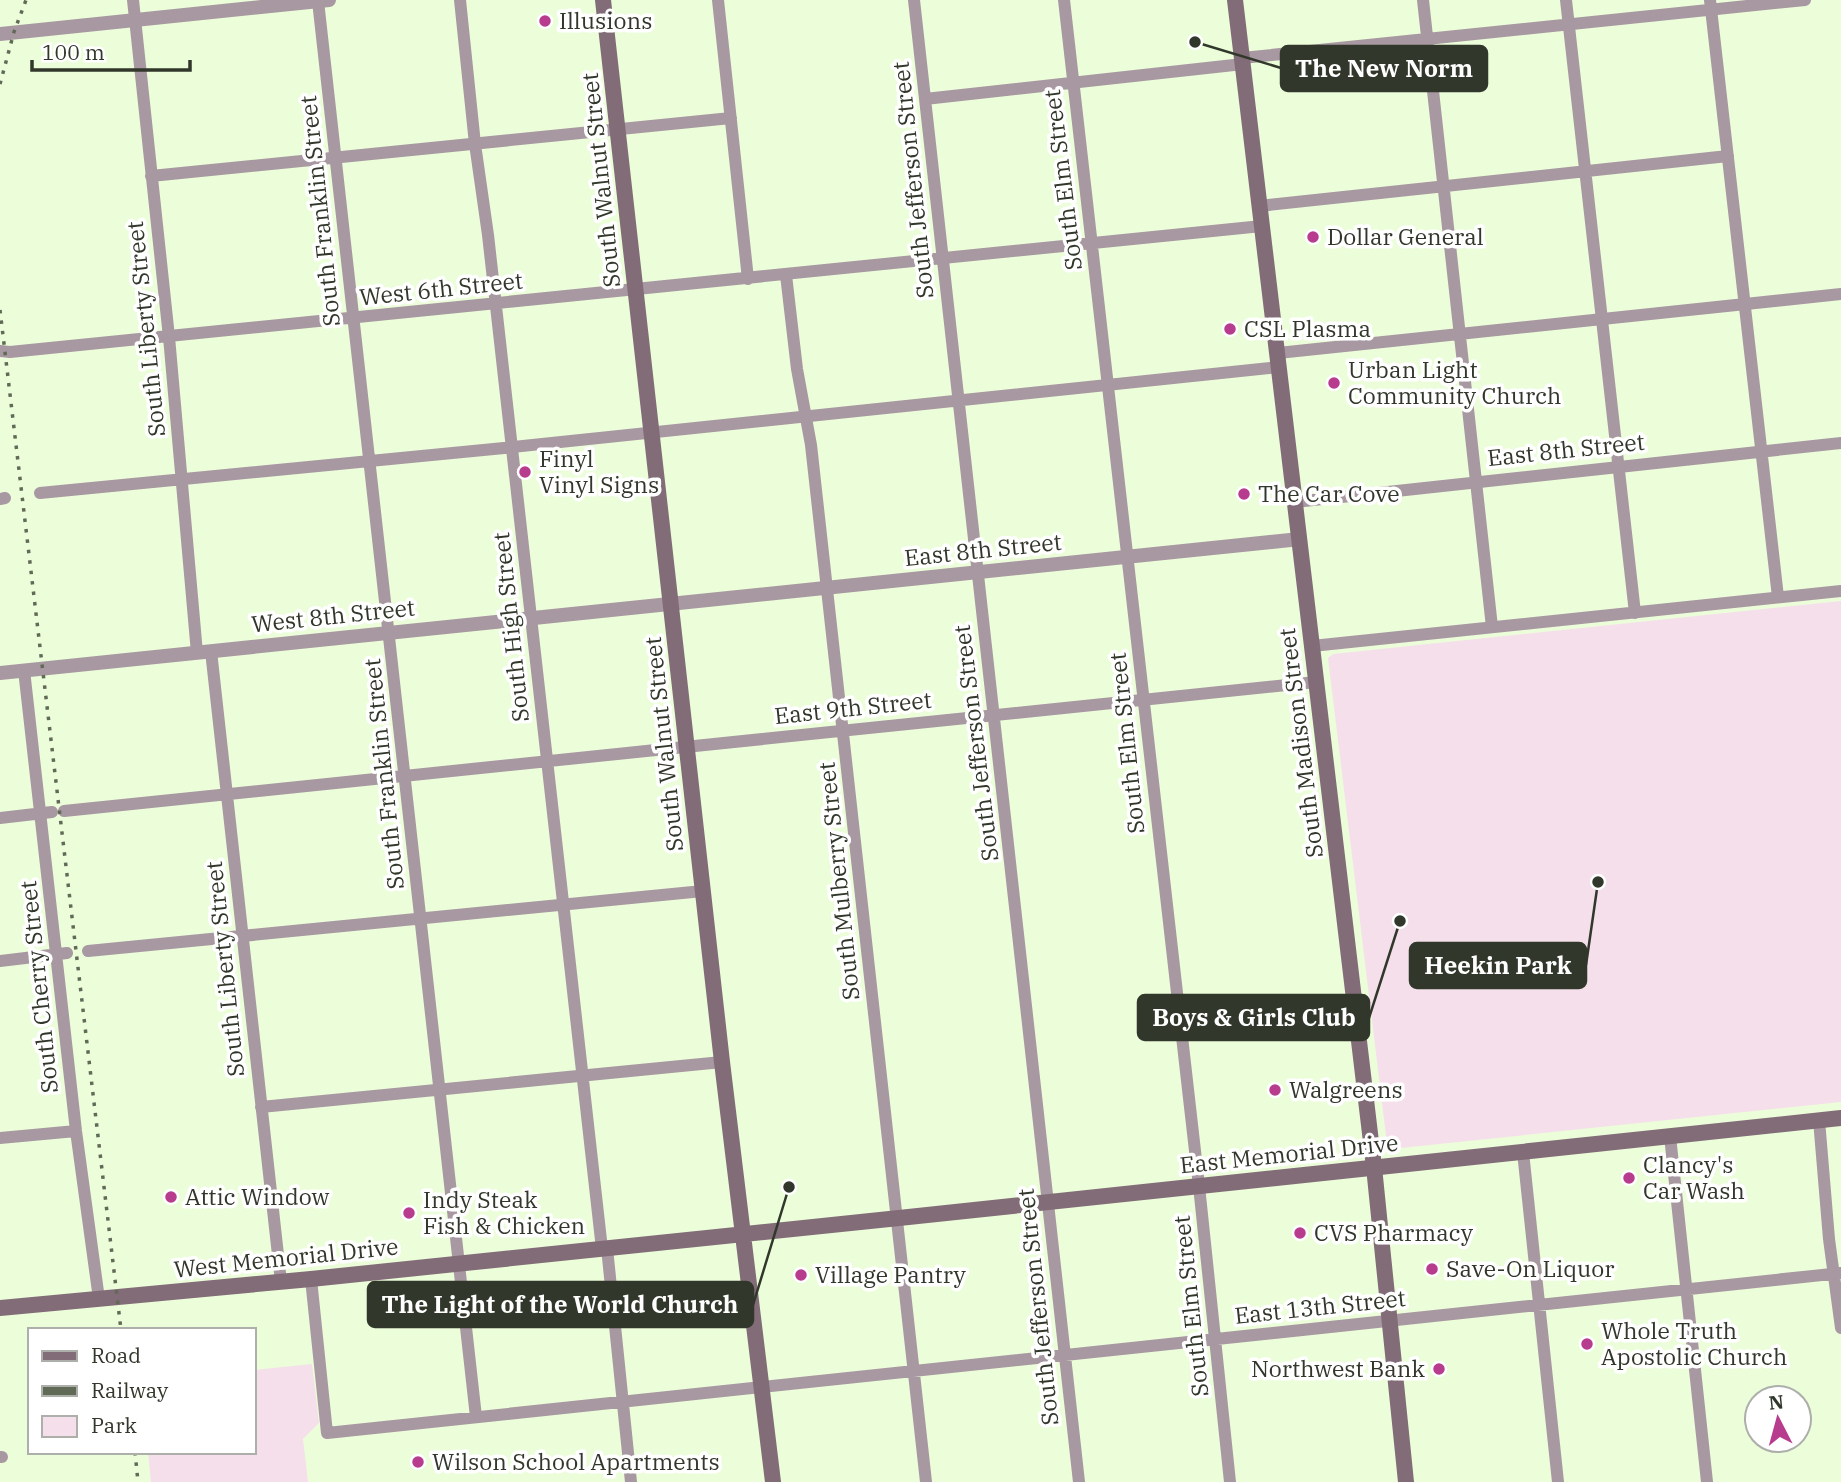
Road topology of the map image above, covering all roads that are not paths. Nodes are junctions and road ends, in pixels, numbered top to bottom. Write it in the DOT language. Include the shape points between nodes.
graph roads {
  1 [pos="133,0"];
  2 [pos="460,0"];
  3 [pos="603,0"];
  4 [pos="718,0"];
  5 [pos="914,0"];
  6 [pos="1063,0"];
  7 [pos="1235,0"];
  8 [pos="1423,0"];
  9 [pos="1566,0"];
  10 [pos="1805,0"];
  11 [pos="323,1"];
  12 [pos="1711,5"];
  13 [pos="135,20"];
  14 [pos="1569,26"];
  15 [pos="0,34"];
  16 [pos="1427,40"];
  17 [pos="1243,61"];
  18 [pos="1073,83"];
  19 [pos="925,99"];
  20 [pos="731,118"];
  21 [pos="618,129"];
  22 [pos="475,144"];
  23 [pos="1728,156"];
  24 [pos="336,158"];
  25 [pos="1586,172"];
  26 [pos="151,176"];
  27 [pos="1443,186"];
  28 [pos="1259,206"];
  29 [pos="1262,226"];
  30 [pos="1092,243"];
  31 [pos="943,258"];
  32 [pos="786,275"];
  33 [pos="748,279"];
  34 [pos="636,291"];
  35 [pos="1841,294"];
  36 [pos="496,304"];
  37 [pos="1745,305"];
  38 [pos="353,319"];
  39 [pos="1603,320"];
  40 [pos="1461,335"];
  41 [pos="169,337"];
  42 [pos="0,351"];
  43 [pos="1278,360"];
  44 [pos="1108,385"];
  45 [pos="959,401"];
  46 [pos="806,417"];
  47 [pos="652,433"];
  48 [pos="1841,443"];
  49 [pos="512,447"];
  50 [pos="1763,451"];
  51 [pos="370,462"];
  52 [pos="1619,467"];
  53 [pos="182,479"];
  54 [pos="1477,482"];
  55 [pos="40,493"];
  56 [pos="1295,502"];
  57 [pos="1300,539"];
  58 [pos="1127,557"];
  59 [pos="977,574"];
  60 [pos="827,589"];
  61 [pos="1841,591"];
  62 [pos="1778,597"];
  63 [pos="671,605"];
  64 [pos="1635,613"];
  65 [pos="532,619"];
  66 [pos="1492,627"];
  67 [pos="390,634"];
  68 [pos="1312,646"];
  69 [pos="204,652"];
  70 [pos="24,670"];
  71 [pos="0,673"];
  72 [pos="1316,682"];
  73 [pos="1144,699"];
  74 [pos="994,714"];
  75 [pos="843,730"];
  76 [pos="687,748"];
  77 [pos="547,762"];
  78 [pos="405,776"];
  79 [pos="227,793"];
  80 [pos="52,812"];
  81 [pos="0,818"];
  82 [pos="703,891"];
  83 [pos="565,905"];
  84 [pos="421,920"];
  85 [pos="243,936"];
  86 [pos="88,951"];
  87 [pos="62,953"];
  88 [pos="0,961"];
  89 [pos="722,1062"];
  90 [pos="583,1075"];
  91 [pos="440,1089"];
  92 [pos="261,1107"];
  93 [pos="1841,1118"];
  94 [pos="1819,1121"];
  95 [pos="76,1131"];
  96 [pos="1670,1136"];
  97 [pos="0,1138"];
  98 [pos="1523,1152"];
  99 [pos="1374,1167"];
  100 [pos="1199,1186"];
  101 [pos="1049,1203"];
  102 [pos="898,1219"];
  103 [pos="743,1234"];
  104 [pos="605,1249"];
  105 [pos="459,1264"];
  106 [pos="1838,1274"];
  107 [pos="312,1279"];
  108 [pos="281,1282"];
  109 [pos="1686,1289"];
  110 [pos="99,1299"];
  111 [pos="1539,1306"];
  112 [pos="0,1308"];
  113 [pos="1388,1321"];
  114 [pos="1841,1328"];
  115 [pos="1215,1339"];
  116 [pos="1065,1355"];
  117 [pos="915,1371"];
  118 [pos="762,1387"];
  119 [pos="624,1402"];
  120 [pos="476,1417"];
  121 [pos="631,1482"];
  122 [pos="773,1482"];
  123 [pos="926,1482"];
  124 [pos="1079,1482"];
  125 [pos="1230,1482"];
  126 [pos="1406,1482"];
  127 [pos="1558,1482"];
  128 [pos="1707,1482"];
  1 -- 13 [label="street, South Liberty Street"];
  2 -- 22 [label="street, South High Street"];
  3 -- 21 [label="main road, South Walnut Street"];
  4 -- 20 [label="street"];
  5 -- 19 [label="street, South Jefferson Street"];
  6 -- 18 [label="street, South Elm Street"];
  7 -- 17 [label="main road, South Madison Street"];
  8 -- 16 [label="street"];
  9 -- 14 [label="street"];
  10 -- 12 [label="street"];
  11 -- 13 [label="street"];
  11 -- 24 [label="street, South Franklin Street"];
  12 -- 14 [label="street"];
  12 -- 23 [label="street"];
  13 -- 15 [label="street"];
  13 -- 26 [label="street, South Liberty Street"];
  14 -- 16 [label="street"];
  14 -- 25 [label="street"];
  16 -- 17 [label="street"];
  16 -- 27 [label="street"];
  17 -- 18 [label="street"];
  17 -- 28 [label="main road, South Madison Street"];
  18 -- 19 [label="street"];
  18 -- 30 [label="street, South Elm Street"];
  19 -- 31 [label="street, South Jefferson Street"];
  20 -- 21 [label="street"];
  20 -- 33 [label="street"];
  21 -- 22 [label="street"];
  21 -- 34 [label="main road, South Walnut Street"];
  22 -- 24 [label="street"];
  22 -- 36 [label="street, South High Street"];
  23 -- 25 [label="street"];
  23 -- 37 [label="street"];
  24 -- 26 [label="street"];
  24 -- 38 [label="street, South Franklin Street"];
  25 -- 27 [label="street"];
  25 -- 39 [label="street"];
  26 -- 41 [label="street, South Liberty Street"];
  27 -- 28 [label="street"];
  27 -- 40 [label="street"];
  28 -- 29 [label="main road, South Madison Street"];
  29 -- 30 [label="street, West 6th Street"];
  29 -- 43 [label="main road, South Madison Street"];
  30 -- 31 [label="street, West 6th Street"];
  30 -- 44 [label="street, South Elm Street"];
  31 -- 32 [label="street, West 6th Street"];
  31 -- 45 [label="street, South Jefferson Street"];
  32 -- 33 [label="street, West 6th Street"];
  32 -- 46 [label="street, South Mulberry Street"];
  33 -- 34 [label="street, West 6th Street"];
  34 -- 36 [label="street, West 6th Street"];
  34 -- 47 [label="main road, South Walnut Street"];
  35 -- 37 [label="street"];
  36 -- 38 [label="street, West 6th Street"];
  36 -- 49 [label="street, South High Street"];
  37 -- 39 [label="street"];
  37 -- 50 [label="street"];
  38 -- 41 [label="street, West 6th Street"];
  38 -- 51 [label="street, South Franklin Street"];
  39 -- 40 [label="street"];
  39 -- 52 [label="street"];
  40 -- 43 [label="street"];
  40 -- 54 [label="street"];
  41 -- 42 [label="street, West 6th Street"];
  41 -- 53 [label="street, South Liberty Street"];
  43 -- 44 [label="street"];
  43 -- 56 [label="main road, South Madison Street"];
  44 -- 45 [label="street"];
  44 -- 58 [label="street, South Elm Street"];
  45 -- 46 [label="street"];
  45 -- 59 [label="street, South Jefferson Street"];
  46 -- 47 [label="street"];
  46 -- 60 [label="street, South Mulberry Street"];
  47 -- 49 [label="street"];
  47 -- 63 [label="main road, South Walnut Street"];
  48 -- 50 [label="street, East 8th Street"];
  49 -- 51 [label="street"];
  49 -- 65 [label="street, South High Street"];
  50 -- 52 [label="street, East 8th Street"];
  50 -- 62 [label="street"];
  51 -- 53 [label="street"];
  51 -- 67 [label="street, South Franklin Street"];
  52 -- 54 [label="street, East 8th Street"];
  52 -- 64 [label="street"];
  53 -- 55 [label="street"];
  53 -- 69 [label="street, South Liberty Street"];
  54 -- 56 [label="street, East 8th Street"];
  54 -- 66 [label="street"];
  56 -- 57 [label="main road, South Madison Street"];
  57 -- 58 [label="street, East 8th Street"];
  57 -- 68 [label="main road, South Madison Street"];
  58 -- 59 [label="street, East 8th Street"];
  58 -- 73 [label="street, South Elm Street"];
  59 -- 60 [label="street, East 8th Street"];
  59 -- 74 [label="street, South Jefferson Street"];
  60 -- 63 [label="street, East 8th Street"];
  60 -- 75 [label="street, South Mulberry Street"];
  61 -- 62 [label="street"];
  62 -- 64 [label="street"];
  63 -- 65 [label="street, West 8th Street"];
  63 -- 76 [label="main road, South Walnut Street"];
  64 -- 66 [label="street"];
  65 -- 67 [label="street, West 8th Street"];
  65 -- 77 [label="street, South High Street"];
  66 -- 68 [label="street"];
  67 -- 69 [label="street, West 8th Street"];
  67 -- 78 [label="street, South Franklin Street"];
  68 -- 72 [label="main road, South Madison Street"];
  69 -- 70 [label="street, West 8th Street"];
  69 -- 79 [label="street, South Liberty Street"];
  70 -- 71 [label="street, West 8th Street"];
  70 -- 80 [label="street, South Cherry Street"];
  72 -- 73 [label="street, East 9th Street"];
  72 -- 99 [label="main road, South Madison Street"];
  73 -- 74 [label="street, East 9th Street"];
  73 -- 100 [label="street, South Elm Street"];
  74 -- 75 [label="street, East 9th Street"];
  74 -- 101 [label="street, South Jefferson Street"];
  75 -- 76 [label="street, East 9th Street"];
  75 -- 102 [label="street, South Mulberry Street"];
  76 -- 77 [label="street, East 9th Street"];
  76 -- 82 [label="main road, South Walnut Street"];
  77 -- 78 [label="street, East 9th Street"];
  77 -- 83 [label="street, South High Street"];
  78 -- 79 [label="street, East 9th Street"];
  78 -- 84 [label="street, South Franklin Street"];
  79 -- 80 [label="street, East 9th Street"];
  79 -- 85 [label="street, South Liberty Street"];
  80 -- 81 [label="street, East 9th Street"];
  80 -- 87 [label="street, South Cherry Street"];
  82 -- 83 [label="street"];
  82 -- 89 [label="main road, South Walnut Street"];
  83 -- 84 [label="street"];
  83 -- 90 [label="street, South High Street"];
  84 -- 85 [label="street"];
  84 -- 91 [label="street, South Franklin Street"];
  85 -- 86 [label="street"];
  85 -- 92 [label="street, South Liberty Street"];
  87 -- 88 [label="street"];
  87 -- 95 [label="street, South Cherry Street"];
  89 -- 90 [label="street"];
  89 -- 103 [label="main road, South Walnut Street"];
  90 -- 91 [label="street"];
  90 -- 104 [label="street, South High Street"];
  91 -- 92 [label="street"];
  91 -- 105 [label="street, South Franklin Street"];
  92 -- 108 [label="street, South Liberty Street"];
  93 -- 94 [label="main road, East Memorial Drive"];
  94 -- 96 [label="main road, East Memorial Drive"];
  94 -- 106 [label="street" via="1829,1239"];
  95 -- 97 [label="street"];
  95 -- 110 [label="street, South Cherry Street"];
  96 -- 98 [label="main road, East Memorial Drive"];
  96 -- 109 [label="street"];
  98 -- 99 [label="main road, East Memorial Drive"];
  98 -- 111 [label="street"];
  99 -- 100 [label="main road, East Memorial Drive"];
  99 -- 113 [label="main road, South Madison Street"];
  100 -- 101 [label="main road, East Memorial Drive"];
  100 -- 115 [label="street, South Elm Street"];
  101 -- 102 [label="main road, East Memorial Drive"];
  101 -- 116 [label="street, South Jefferson Street"];
  102 -- 103 [label="main road, East Memorial Drive"];
  102 -- 117 [label="street, South Mulberry Street"];
  103 -- 104 [label="main road, West Memorial Drive"];
  103 -- 118 [label="main road, South Walnut Street"];
  104 -- 105 [label="main road, West Memorial Drive"];
  104 -- 119 [label="street, South High Street"];
  105 -- 107 [label="main road, West Memorial Drive"];
  105 -- 120 [label="street, South Franklin Street"];
  106 -- 109 [label="street, East 13th Street"];
  106 -- 114 [label="street"];
  107 -- 108 [label="main road, West Memorial Drive"];
  107 -- 120 [label="street, East 13th Street" via="327,1433"];
  108 -- 110 [label="main road, West Memorial Drive"];
  109 -- 111 [label="street, East 13th Street"];
  109 -- 128 [label="street"];
  110 -- 112 [label="main road, West Memorial Drive"];
  111 -- 113 [label="street, East 13th Street"];
  111 -- 127 [label="street"];
  113 -- 115 [label="street, East 13th Street"];
  113 -- 126 [label="main road, South Madison Street"];
  115 -- 116 [label="street, East 13th Street"];
  115 -- 125 [label="street, South Elm Street"];
  116 -- 117 [label="street, East 13th Street"];
  116 -- 124 [label="street, South Jefferson Street"];
  117 -- 118 [label="street, East 13th Street"];
  117 -- 123 [label="street, South Mulberry Street"];
  118 -- 119 [label="street, East 13th Street"];
  118 -- 122 [label="main road, South Walnut Street"];
  119 -- 120 [label="street, East 13th Street"];
  119 -- 121 [label="street, South High Street"];
}
